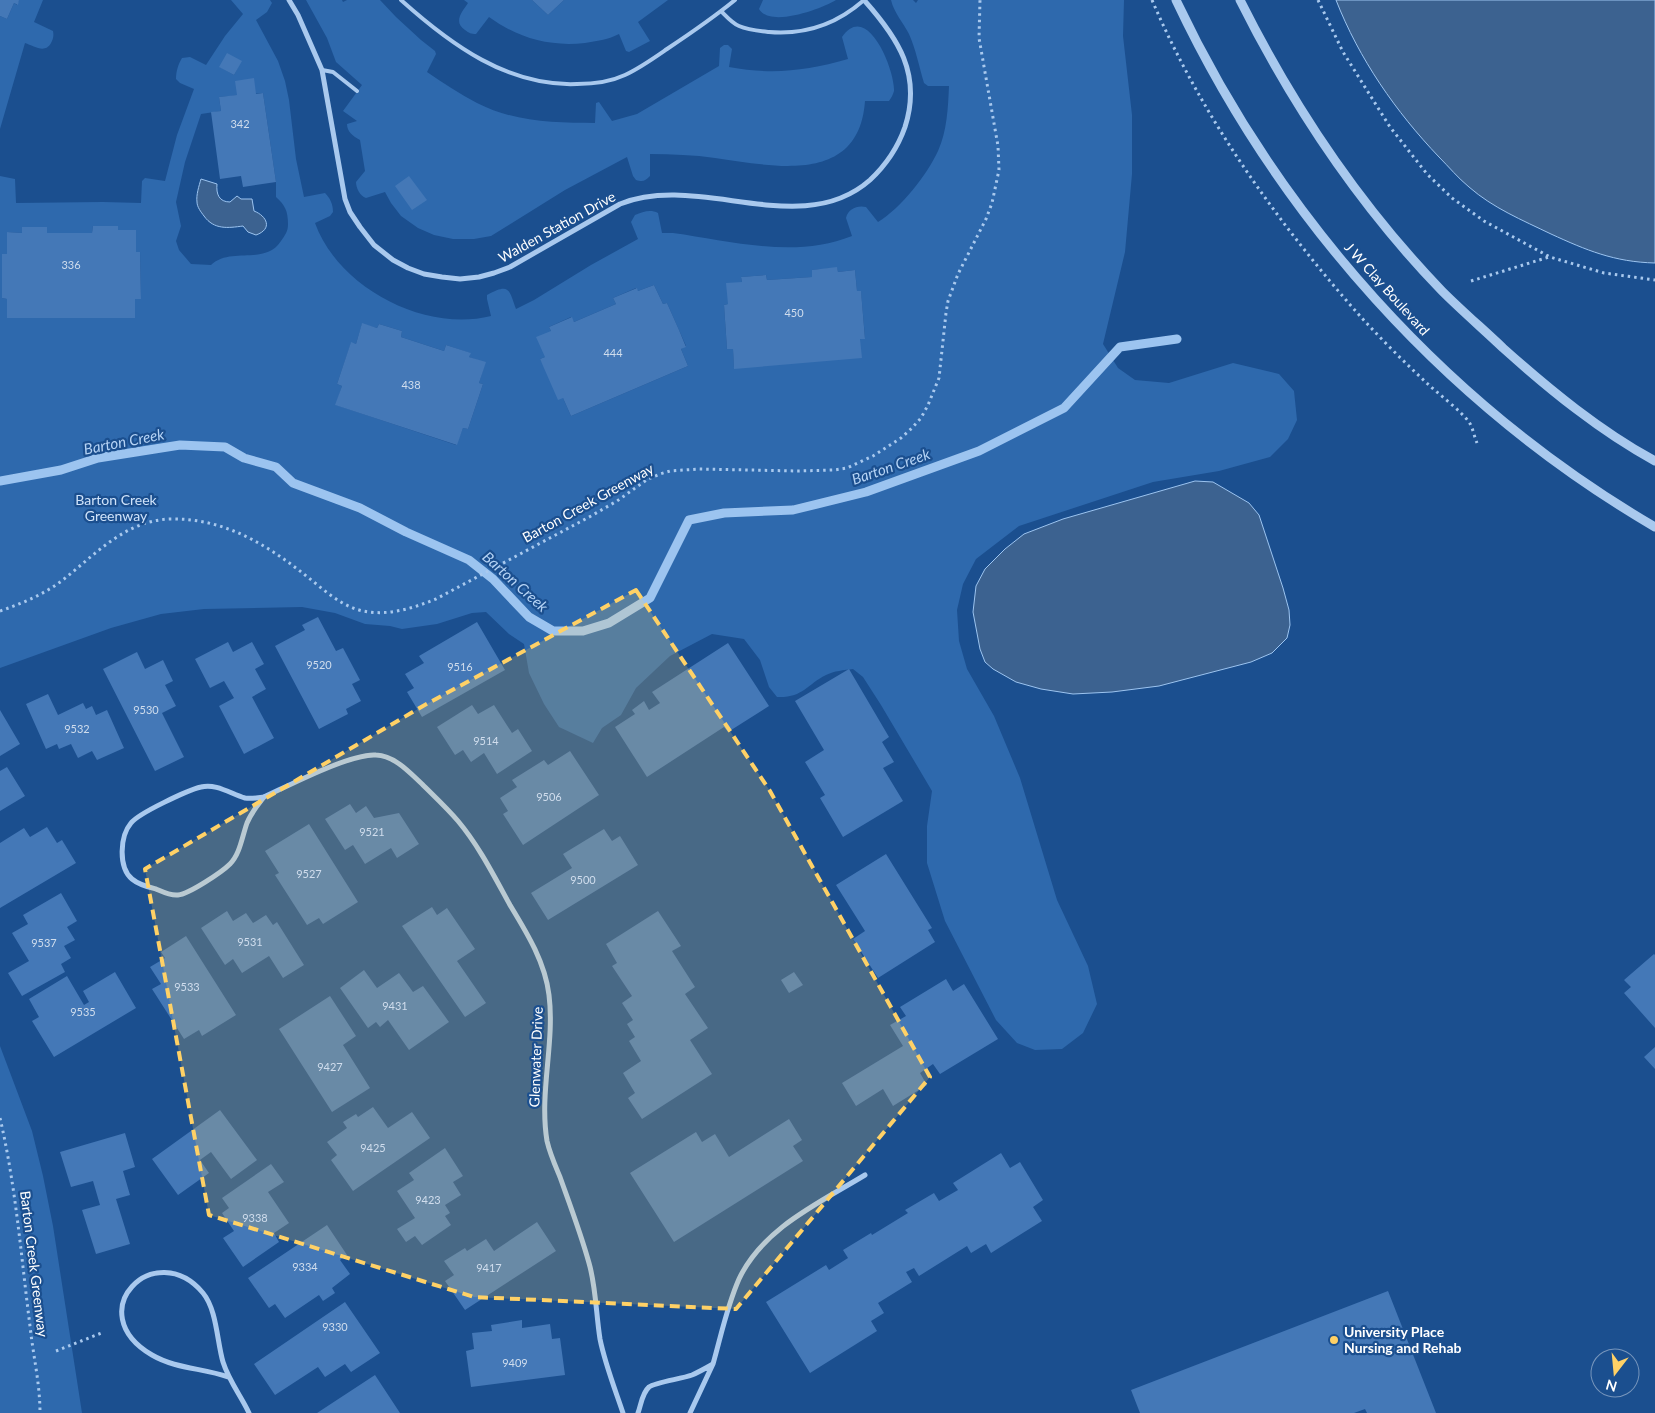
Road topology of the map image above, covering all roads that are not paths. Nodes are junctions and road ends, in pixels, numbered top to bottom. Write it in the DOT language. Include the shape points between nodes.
graph roads {
  1 [pos="289,0"];
  2 [pos="401,0"];
  3 [pos="735,0"];
  4 [pos="864,0"];
  5 [pos="1176,0"];
  6 [pos="1240,0"];
  7 [pos="721,11"];
  8 [pos="322,70"];
  9 [pos="358,91"];
  10 [pos="1655,461"];
  11 [pos="1655,526"];
  12 [pos="264,798"];
  13 [pos="865,1175"];
  14 [pos="713,1364"];
  15 [pos="228,1377"];
  16 [pos="250,1413"];
  17 [pos="623,1413"];
  18 [pos="638,1413"];
  19 [pos="690,1413"];
  1 -- 8 [label="street, Walden Station Drive"];
  2 -- 7 [label="lane" via="457,46 485,62 522,78 557,85 593,84 625,75"];
  3 -- 7 [label="lane"];
  4 -- 7 [label="lane" via="827,24 796,32 751,30 737,26"];
  4 -- 8 [label="street, Walden Station Drive" via="897,43 909,76 910,94 906,122 897,146 864,185 839,199 821,204 786,206 674,194 646,196 612,209 510,267 479,277 442,277 408,268 374,245 360,227 350,212 342,187"];
  5 -- 11 [label="street, J W Clay Boulevard" via="1216,76 1272,169 1371,295 1409,336 1495,414 1575,475"];
  6 -- 10 [label="street" via="1303,114 1356,190 1412,258 1469,317 1532,374 1595,423"];
  8 -- 9 [label="lane" via="332,72"];
  12 -- 12 [label="street, Glenwater Drive" via="244,798 204,786 139,816 129,825 124,840 126,873 134,881 172,895 188,892 225,869 236,857 251,814"];
  12 -- 17 [label="street, Glenwater Drive" via="357,757 386,757 409,772 457,820 489,868 532,942 545,976 550,1007 545,1105 549,1151 590,1265 600,1338"];
  13 -- 14 [label="street" via="801,1213 760,1249 739,1280"];
  14 -- 18 [label="street" via="693,1375 655,1384 644,1394"];
  14 -- 19 [label="street"];
  15 -- 15 [label="street" via="210,1304 204,1294 188,1280 170,1274 149,1274 140,1279 129,1291 121,1316 134,1340 169,1363"];
  15 -- 16 [label="street"];
}
